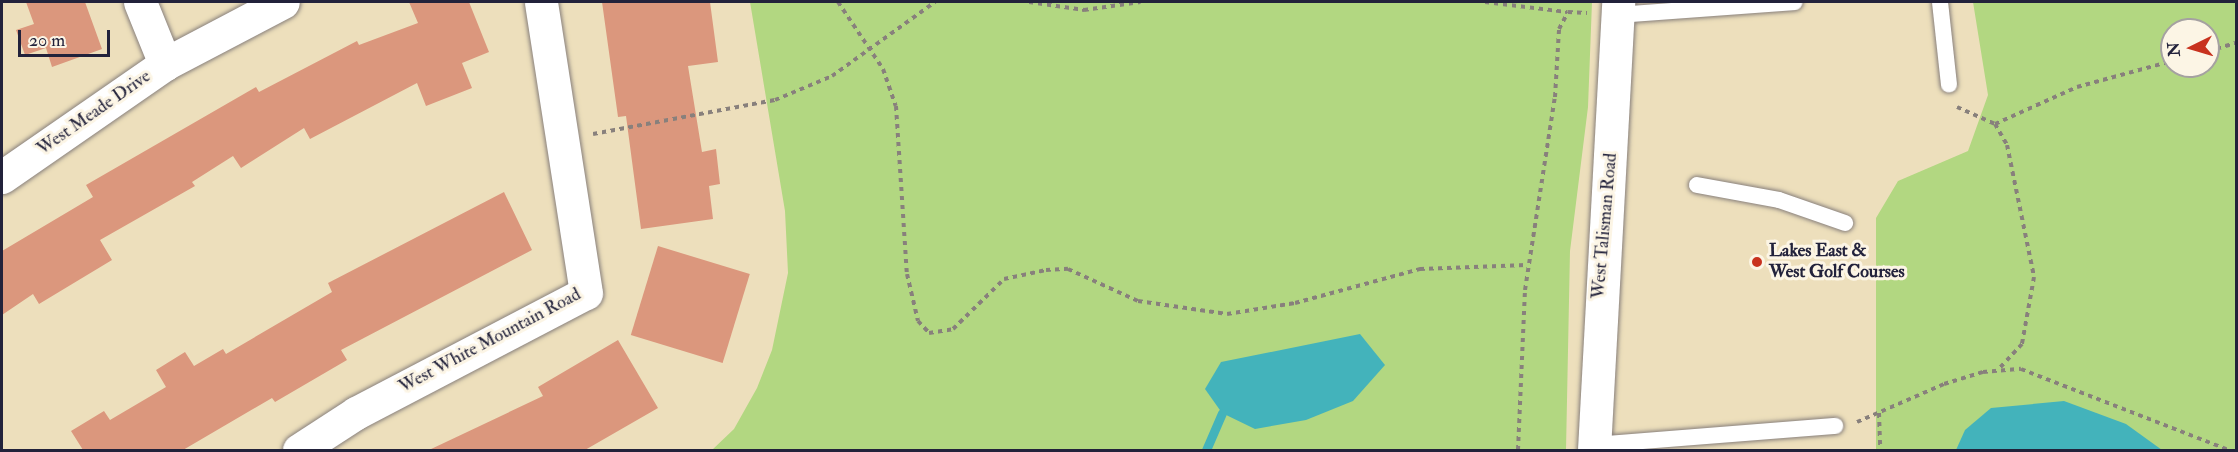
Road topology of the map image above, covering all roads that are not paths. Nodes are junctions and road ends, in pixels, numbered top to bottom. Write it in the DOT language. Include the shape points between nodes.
graph roads {
  1 [pos="140,2"];
  2 [pos="282,2"];
  3 [pos="541,2"];
  4 [pos="1795,2"];
  5 [pos="1940,2"];
  6 [pos="1618,8"];
  7 [pos="165,64"];
  8 [pos="1948,85"];
  9 [pos="2,177"];
  10 [pos="1697,184"];
  11 [pos="1845,223"];
  12 [pos="1836,426"];
  13 [pos="1593,448"];
  14 [pos="299,450"];
  1 -- 7 [label="street"];
  2 -- 7 [label="street, West Meade Drive"];
  3 -- 14 [label="street, West White Mountain Road" via="586,293 356,412"];
  4 -- 6 [label="lane"];
  5 -- 8 [label="lane"];
  6 -- 13 [label="street, West Talisman Road"];
  7 -- 9 [label="street, West Meade Drive"];
  10 -- 11 [label="lane" via="1779,200"];
  12 -- 13 [label="lane"];
}
